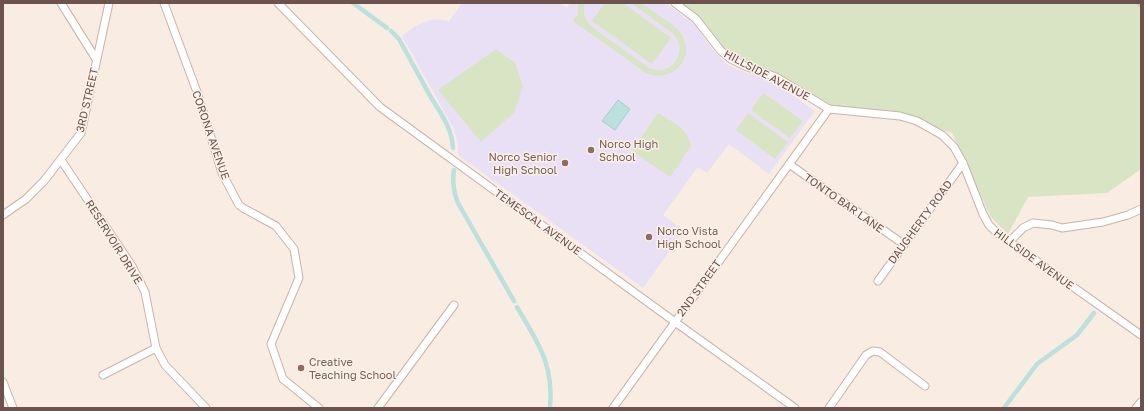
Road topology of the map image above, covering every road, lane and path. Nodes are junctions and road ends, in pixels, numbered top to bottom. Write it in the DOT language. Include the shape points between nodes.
graph roads {
  1 [pos="61,3"];
  2 [pos="109,3"];
  3 [pos="164,3"];
  4 [pos="278,3"];
  5 [pos="675,3"];
  6 [pos="96,59"];
  7 [pos="829,109"];
  8 [pos="61,160"];
  9 [pos="963,163"];
  10 [pos="789,164"];
  11 [pos="1141,209"];
  12 [pos="3,215"];
  13 [pos="899,241"];
  14 [pos="1009,242"];
  15 [pos="878,281"];
  16 [pos="454,304"];
  17 [pos="675,322"];
  18 [pos="1141,335"];
  19 [pos="156,348"];
  20 [pos="103,375"];
  21 [pos="3,382"];
  22 [pos="925,386"];
  23 [pos="1141,402"];
  24 [pos="13,408"];
  25 [pos="206,408"];
  26 [pos="319,408"];
  27 [pos="378,408"];
  28 [pos="613,408"];
  29 [pos="795,408"];
  30 [pos="829,408"];
  31 [pos="1136,408"];
  1 -- 6 [label="street"];
  2 -- 6 [label="street, 3RD STREET"];
  3 -- 26 [label="street, CORONA AVENUE" via="222,173 239,205 276,226 294,249 299,278 271,344 282,379"];
  4 -- 17 [label="street, TEMESCAL AVENUE" via="380,107"];
  5 -- 7 [label="street, HILLSIDE AVENUE" via="696,19 721,51 731,58 776,77"];
  6 -- 8 [label="street, 3RD STREET" via="81,133"];
  7 -- 9 [label="street, HILLSIDE AVENUE" via="900,116 917,121 942,135 954,146"];
  7 -- 10 [label="street, 2ND STREET"];
  8 -- 12 [label="street, 3RD STREET" via="26,199"];
  8 -- 19 [label="street, RESERVOIR DRIVE" via="132,266 145,292"];
  9 -- 14 [label="street, HILLSIDE AVENUE" via="989,225"];
  9 -- 15 [label="street, DAUGHERTY ROAD"];
  10 -- 13 [label="street, TONTO BAR LANE"];
  10 -- 17 [label="street, 2ND STREET"];
  11 -- 14 [label="street" via="1103,222 1062,228 1033,223 1023,228"];
  14 -- 18 [label="street, HILLSIDE AVENUE"];
  16 -- 27 [label="street"];
  17 -- 28 [label="street, 2ND STREET"];
  17 -- 29 [label="street, TEMESCAL AVENUE"];
  19 -- 20 [label="street"];
  19 -- 25 [label="street, RESERVOIR DRIVE" via="165,364"];
  21 -- 24 [label="street"];
  22 -- 30 [label="street" via="880,352 873,351 866,355"];
  23 -- 31 [label="street"];
}
